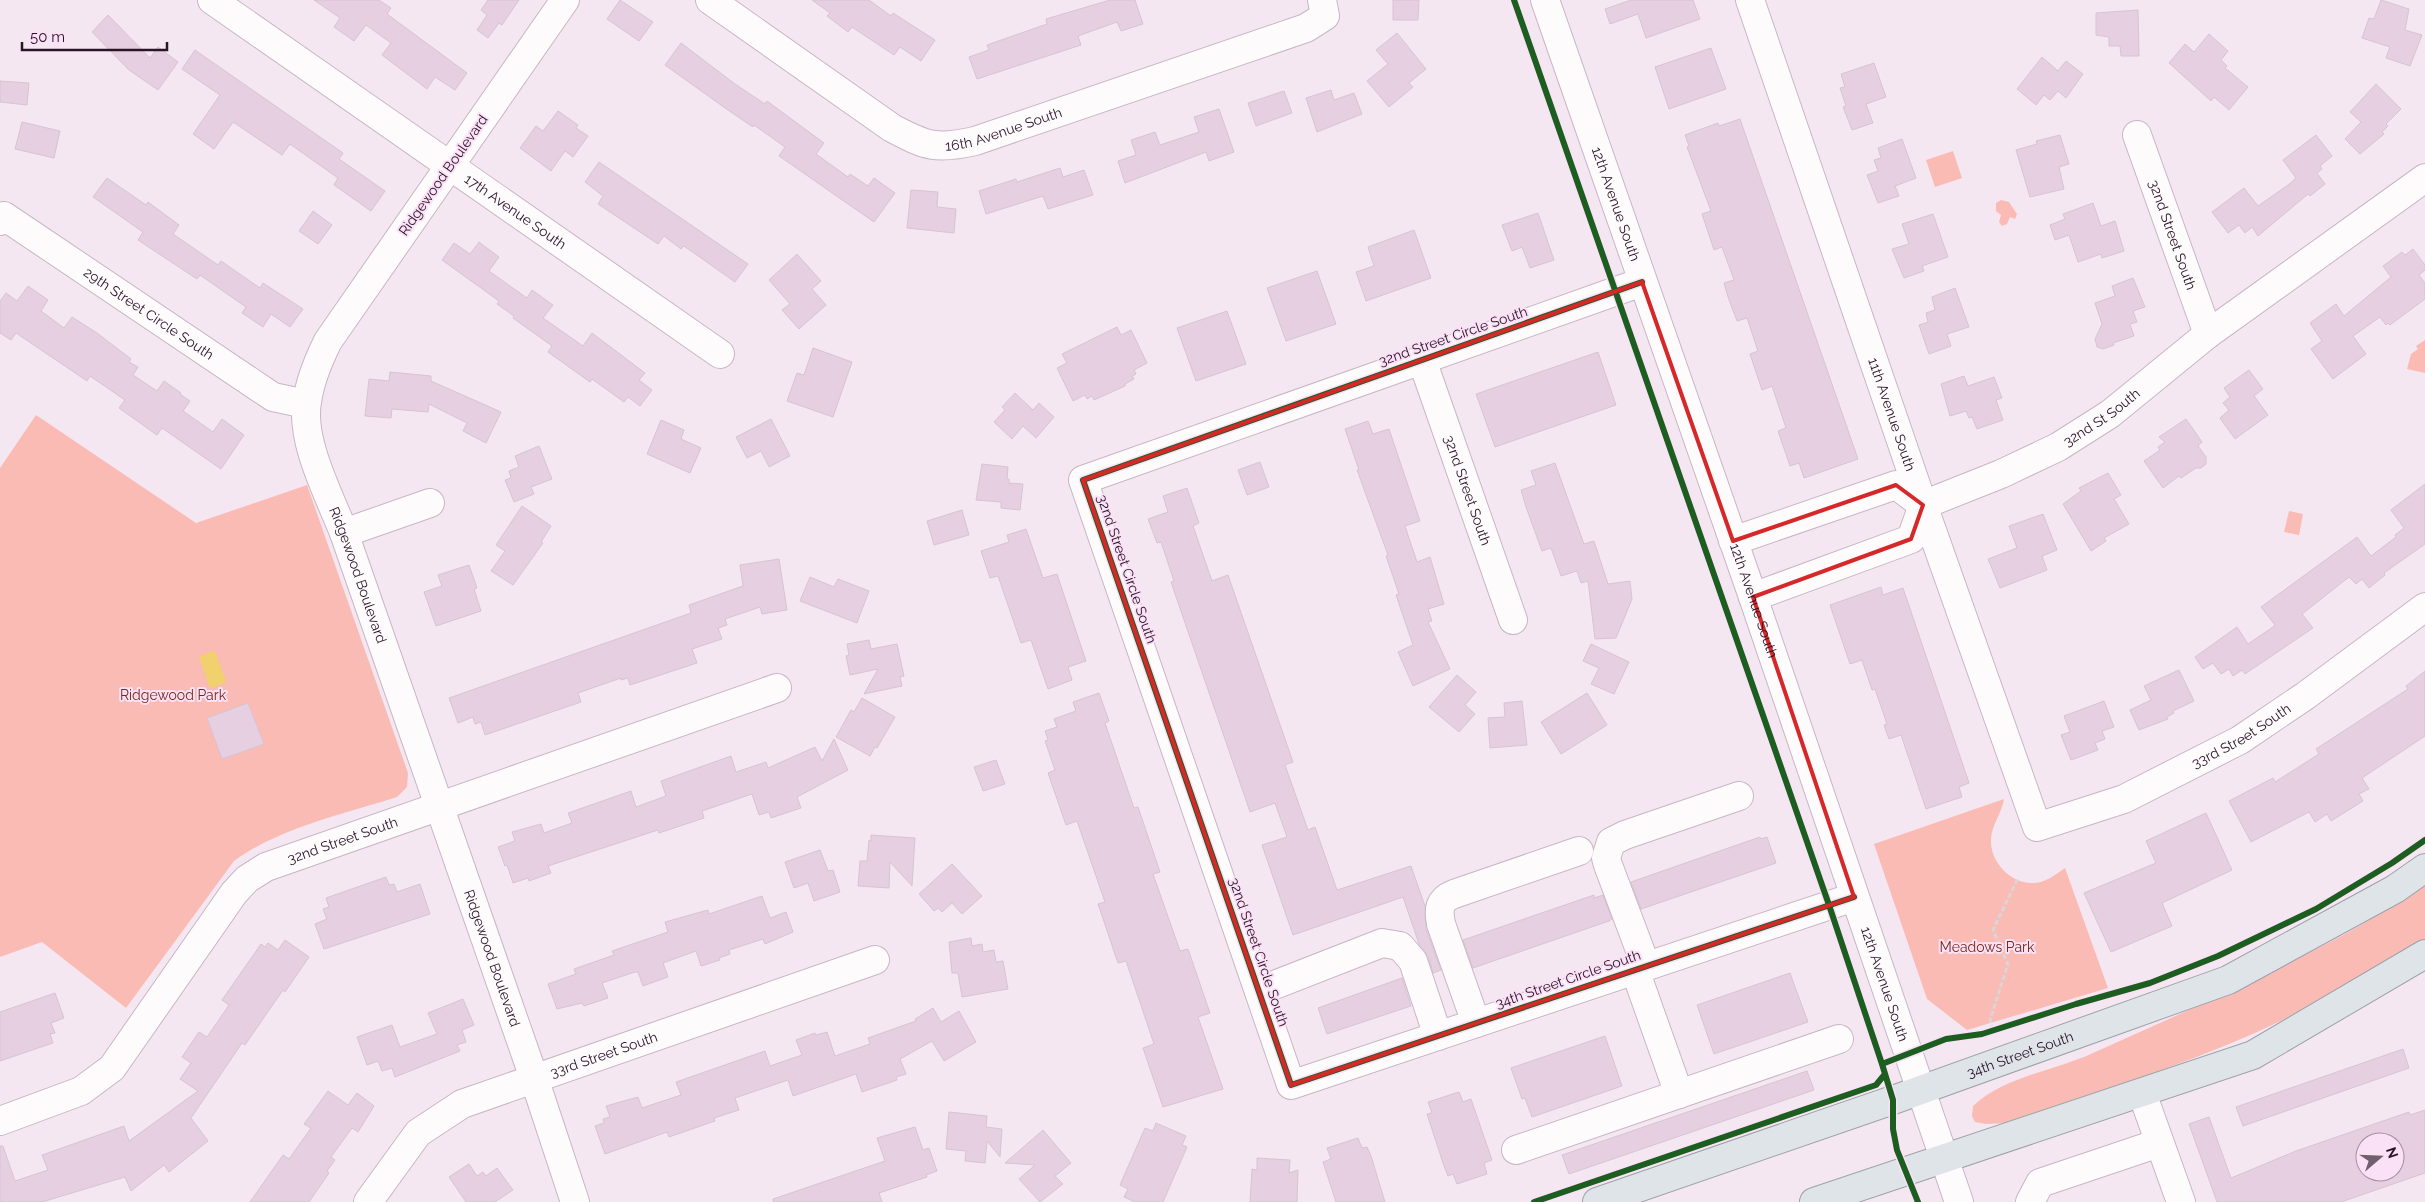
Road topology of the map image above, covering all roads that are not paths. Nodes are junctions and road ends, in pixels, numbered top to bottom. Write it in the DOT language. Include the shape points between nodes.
graph roads {
  1 [pos="212,0"];
  2 [pos="565,0"];
  3 [pos="710,0"];
  4 [pos="1545,0"];
  5 [pos="1750,0"];
  6 [pos="1324,8"];
  7 [pos="2137,135"];
  8 [pos="449,167"];
  9 [pos="2425,178"];
  10 [pos="0,221"];
  11 [pos="1642,282"];
  12 [pos="2208,334"];
  13 [pos="720,354"];
  14 [pos="1422,360"];
  15 [pos="306,404"];
  16 [pos="430,503"];
  17 [pos="1923,505"];
  18 [pos="344,533"];
  19 [pos="1733,541"];
  20 [pos="1753,597"];
  21 [pos="2425,607"];
  22 [pos="1513,620"];
  23 [pos="778,688"];
  24 [pos="1739,796"];
  25 [pos="440,807"];
  26 [pos="2037,826"];
  27 [pos="1578,851"];
  28 [pos="2425,868"];
  29 [pos="1854,897"];
  30 [pos="2425,954"];
  31 [pos="875,960"];
  32 [pos="1640,968"];
  33 [pos="1259,991"];
  34 [pos="1476,1023"];
  35 [pos="1438,1036"];
  36 [pos="1839,1039"];
  37 [pos="534,1078"];
  38 [pos="1291,1085"];
  39 [pos="1920,1090"];
  40 [pos="2142,1093"];
  41 [pos="1679,1094"];
  42 [pos="0,1121"];
  43 [pos="2160,1143"];
  44 [pos="1516,1150"];
  45 [pos="1944,1160"];
  46 [pos="368,1202"];
  47 [pos="575,1202"];
  48 [pos="1597,1202"];
  49 [pos="1814,1202"];
  50 [pos="1959,1202"];
  51 [pos="2030,1202"];
  52 [pos="2181,1202"];
  1 -- 8 [label="street, 17th Avenue South"];
  2 -- 8 [label="street, Ridgewood Boulevard"];
  3 -- 6 [label="street, 16th Avenue South" via="892,128 920,143 950,147 1306,28"];
  4 -- 11 [label="street, 12th Avenue South"];
  5 -- 17 [label="street, 11th Avenue South"];
  7 -- 12 [label="street, 32nd Street South"];
  8 -- 13 [label="street, 17th Avenue South"];
  8 -- 15 [label="street, Ridgewood Boulevard" via="328,341 314,370"];
  9 -- 12 [label="street, 32nd St South"];
  10 -- 15 [label="street, 29th Street Circle South" via="4,216 274,397"];
  11 -- 14 [label="street, 32nd Street Circle South"];
  11 -- 19 [label="street, 12th Avenue South"];
  12 -- 17 [label="street, 32nd St South" via="2110,414 2058,447"];
  14 -- 22 [label="street, 32nd Street South"];
  14 -- 33 [label="street, 32nd Street Circle South" via="1083,480"];
  15 -- 18 [label="street, Ridgewood Boulevard" via="311,447"];
  16 -- 18 [label="street"];
  17 -- 19 [label="street" via="1896,485"];
  17 -- 20 [label="street" via="1911,539"];
  17 -- 26 [label="street, 11th Avenue South"];
  18 -- 25 [label="street, Ridgewood Boulevard"];
  19 -- 20 [label="street, 12th Avenue South"];
  20 -- 29 [label="street, 12th Avenue South"];
  21 -- 26 [label="street, 33rd Street South" via="2240,740 2124,799"];
  23 -- 25 [label="street, 32nd Street South"];
  24 -- 32 [label="street" via="1611,842 1606,858"];
  25 -- 37 [label="street, Ridgewood Boulevard"];
  25 -- 42 [label="street, 32nd Street South" via="266,867 247,880 112,1068 81,1091"];
  27 -- 34 [label="street" via="1446,897 1440,903 1441,924"];
  28 -- 39 [label="main road, 34th Street South" via="2395,889 2228,980"];
  29 -- 32 [label="street, 34th Street Circle South"];
  29 -- 39 [label="street, 12th Avenue South"];
  30 -- 40 [label="main road" via="2254,1055"];
  31 -- 37 [label="street, 33rd Street South"];
  32 -- 34 [label="street, 34th Street Circle South"];
  32 -- 41 [label="street"];
  33 -- 35 [label="street" via="1382,943 1400,946 1413,961"];
  33 -- 38 [label="street, 32nd Street Circle South"];
  34 -- 35 [label="street, 34th Street Circle South"];
  35 -- 38 [label="street, 34th Street Circle South"];
  36 -- 41 [label="street"];
  37 -- 46 [label="street, 33rd Street South" via="462,1104 418,1133"];
  37 -- 47 [label="street, Ridgewood Boulevard"];
  39 -- 45 [label="street, 12th Avenue South"];
  39 -- 48 [label="main road, 34th Street South"];
  40 -- 43 [label="street"];
  40 -- 45 [label="main road"];
  41 -- 44 [label="street"];
  43 -- 51 [label="street" via="2040,1184"];
  43 -- 52 [label="street"];
  45 -- 49 [label="main road"];
  45 -- 50 [label="street, 12th Avenue South"];
}
